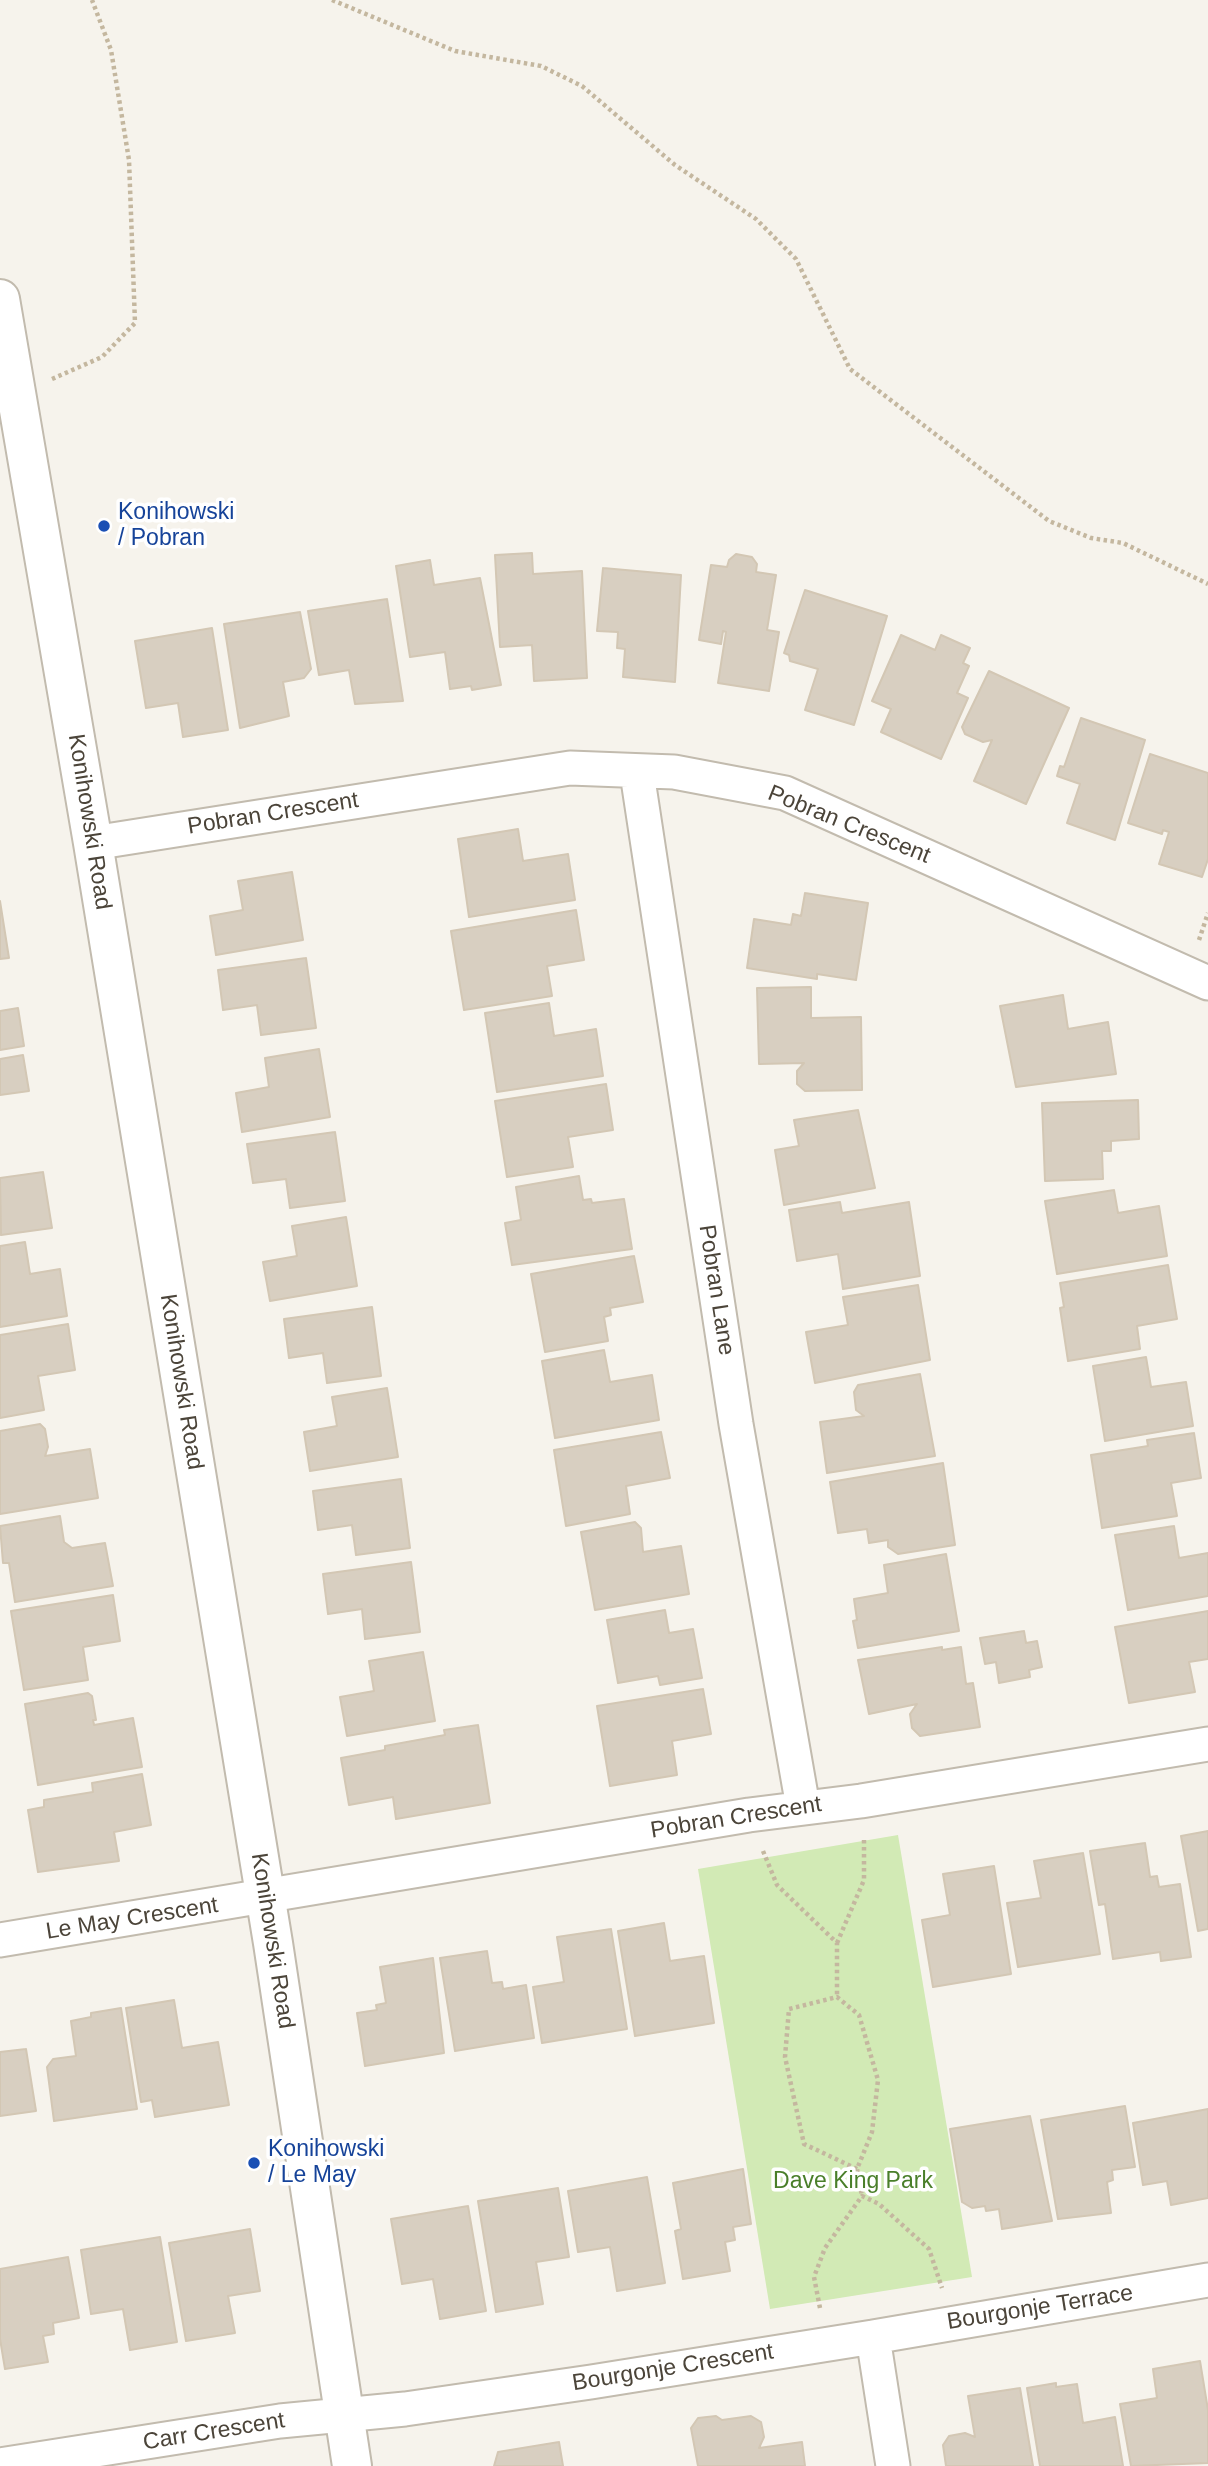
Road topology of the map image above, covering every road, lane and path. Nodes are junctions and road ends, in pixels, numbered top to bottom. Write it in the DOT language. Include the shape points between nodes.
graph roads {
  1 [pos="92,0"];
  2 [pos="332,0"];
  3 [pos="0,299"];
  4 [pos="3,338"];
  5 [pos="16,394"];
  6 [pos="1208,584"];
  7 [pos="637,773"];
  8 [pos="93,843"];
  9 [pos="1208,983"];
  10 [pos="1208,1744"];
  11 [pos="860,1801"];
  12 [pos="803,1807"];
  13 [pos="749,1815"];
  14 [pos="264,1897"];
  15 [pos="0,1940"];
  16 [pos="837,1943"];
  17 [pos="837,1997"];
  18 [pos="857,2169"];
  19 [pos="862,2196"];
  20 [pos="1208,2280"];
  21 [pos="945,2324"];
  22 [pos="873,2337"];
  23 [pos="825,2343"];
  24 [pos="344,2413"];
  25 [pos="0,2465"];
  26 [pos="352,2466"];
  27 [pos="893,2466"];
  1 -- 5 [label="path" via="111,50 129,160 135,323 102,357"];
  2 -- 6 [label="path" via="455,51 541,66 582,86 675,165 756,219 796,259 850,369 1049,521 1091,538 1123,543"];
  3 -- 4 [label="street, Konihowski Road"];
  4 -- 5 [label="street, Konihowski Road"];
  5 -- 8 [label="street, Konihowski Road"];
  7 -- 8 [label="street, Pobran Crescent" via="569,768"];
  7 -- 9 [label="street, Pobran Crescent" via="674,772 785,793"];
  7 -- 12 [label="street, Pobran Lane" via="736,1424"];
  8 -- 14 [label="street, Konihowski Road"];
  10 -- 11 [label="street, Pobran Crescent"];
  11 -- 12 [label="street, Pobran Crescent"];
  11 -- 16 [label="path" via="864,1880"];
  12 -- 13 [label="street, Pobran Crescent"];
  13 -- 14 [label="street, Pobran Crescent"];
  13 -- 16 [label="path" via="777,1885"];
  14 -- 15 [label="street, Le May Crescent"];
  14 -- 24 [label="street, Konihowski Road"];
  16 -- 17 [label="path"];
  17 -- 18 [label="path" via="859,2015 878,2080 872,2132"];
  17 -- 18 [label="path" via="789,2009 785,2057 804,2144"];
  18 -- 19 [label="path"];
  19 -- 21 [label="path" via="879,2204 929,2249 943,2290"];
  19 -- 23 [label="path" via="825,2248 814,2277"];
  20 -- 21 [label="street, Bourgonje Terrace"];
  21 -- 22 [label="street, Bourgonje Terrace"];
  22 -- 23 [label="street, Bourgonje Crescent"];
  22 -- 27 [label="street"];
  23 -- 24 [label="street, Bourgonje Crescent" via="591,2382 405,2409"];
  24 -- 25 [label="street, Carr Crescent"];
  24 -- 26 [label="street, Konihowski Road"];
}
